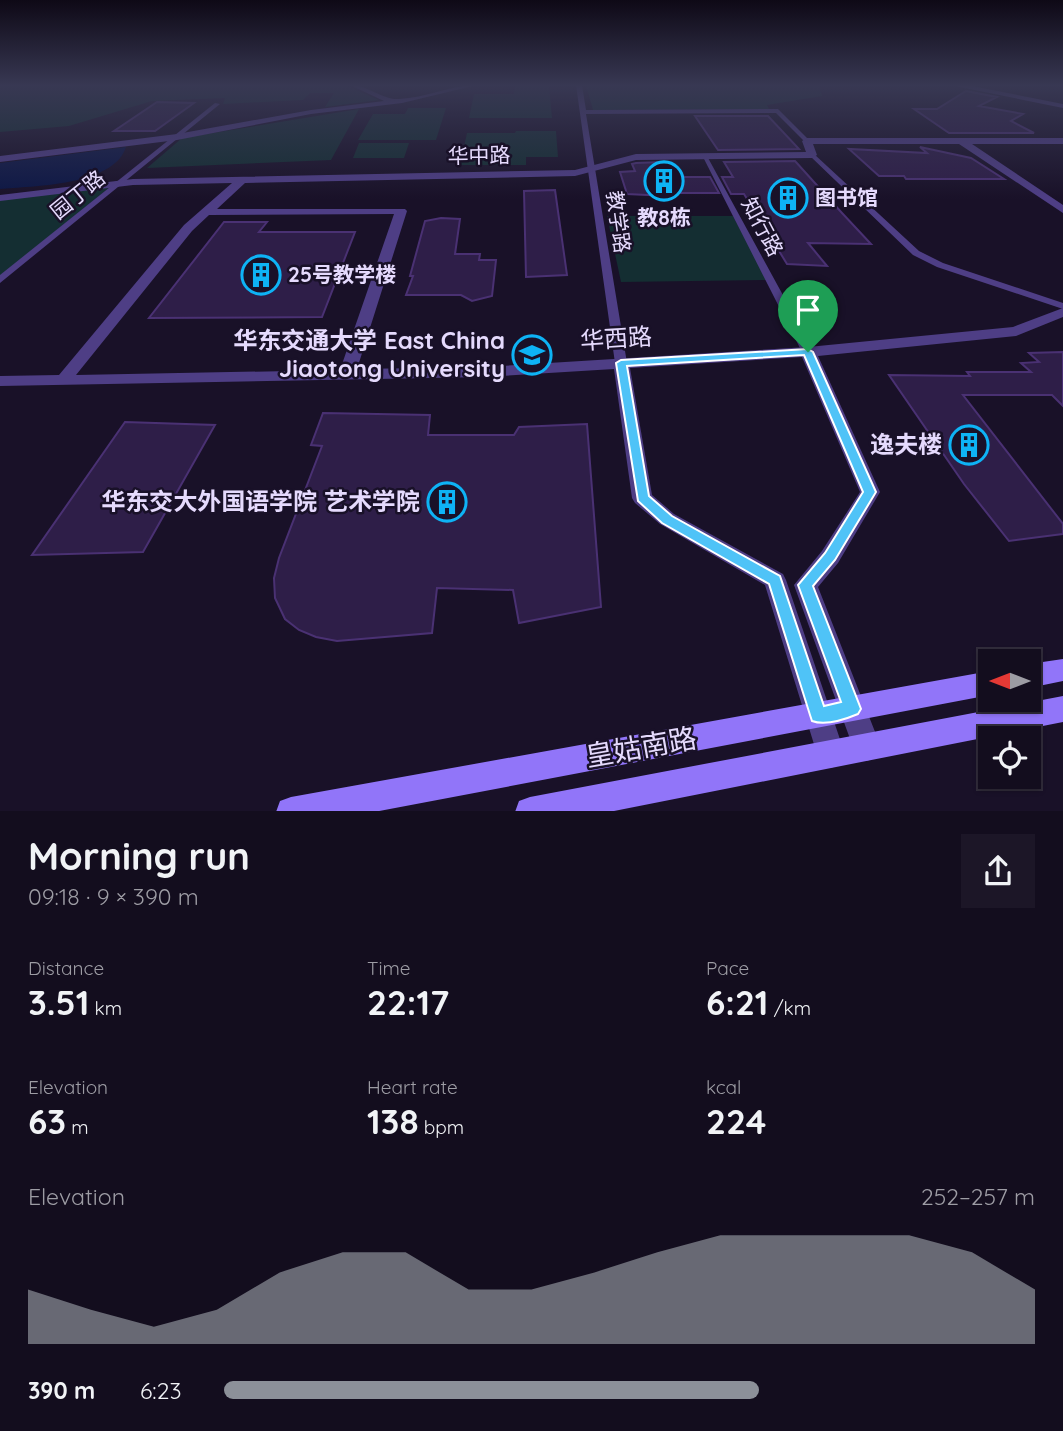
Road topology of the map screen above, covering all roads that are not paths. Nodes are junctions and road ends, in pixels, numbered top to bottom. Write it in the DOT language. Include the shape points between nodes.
graph roads {
  1 [pos="194,123"];
  2 [pos="257,123"];
  3 [pos="586,123"];
  4 [pos="789,123"];
  5 [pos="177,137"];
  6 [pos="961,140"];
  7 [pos="807,141"];
  8 [pos="1063,141"];
  9 [pos="812,155"];
  10 [pos="704,156"];
  11 [pos="0,159"];
  12 [pos="593,168"];
  13 [pos="242,180"];
  14 [pos="120,183"];
  15 [pos="0,198"];
  16 [pos="1063,210"];
  17 [pos="206,212"];
  18 [pos="0,281"];
  19 [pos="1063,306"];
  20 [pos="1063,312"];
  21 [pos="808,352"];
  22 [pos="621,363"];
  23 [pos="347,373"];
  24 [pos="64,379"];
  25 [pos="0,381"];
  26 [pos="1063,670"];
  27 [pos="1041,674"];
  28 [pos="978,685"];
  29 [pos="852,709"];
  30 [pos="1063,709"];
  31 [pos="818,715"];
  32 [pos="867,747"];
  33 [pos="831,754"];
  34 [pos="291,811"];
  35 [pos="530,811"];
  1 -- 5 [label="lane"];
  2 -- 5 [label="street"];
  3 -- 12 [label="lane, 教学路"];
  4 -- 7 [label="lane"];
  5 -- 11 [label="street"];
  5 -- 14 [label="lane, 园丁路"];
  6 -- 7 [label="street"];
  6 -- 8 [label="street"];
  6 -- 16 [label="street"];
  7 -- 9 [label="street"];
  9 -- 10 [label="street, 华中路"];
  9 -- 19 [label="lane" via="916,253"];
  10 -- 12 [label="street, 华中路" via="636,157"];
  10 -- 21 [label="lane, 知行路"];
  12 -- 13 [label="street, 华中路" via="575,173"];
  12 -- 22 [label="lane, 教学路"];
  13 -- 14 [label="street, 华中路"];
  13 -- 17 [label="street"];
  14 -- 15 [label="street, 华中路"];
  14 -- 18 [label="lane, 园丁路"];
  17 -- 23 [label="street" via="401,211"];
  17 -- 24 [label="street"];
  20 -- 21 [label="street, 华西路" via="1016,331"];
  21 -- 22 [label="street, 华西路"];
  21 -- 29 [label="street" via="870,492 806,585"];
  22 -- 23 [label="street, 华西路" via="484,372"];
  22 -- 31 [label="street" via="642,498 667,519 775,580"];
  23 -- 24 [label="street, 华西路"];
  24 -- 25 [label="street, 华西路"];
  26 -- 27 [label="street"];
  28 -- 29 [label="street, 皇姑南路"];
  29 -- 31 [label="street, 皇姑南路"];
  29 -- 32 [label="street"];
  30 -- 32 [label="street, 皇姑南路"];
  31 -- 33 [label="street"];
  31 -- 34 [label="street, 皇姑南路"];
  32 -- 33 [label="street, 皇姑南路"];
  33 -- 35 [label="street, 皇姑南路"];
}
